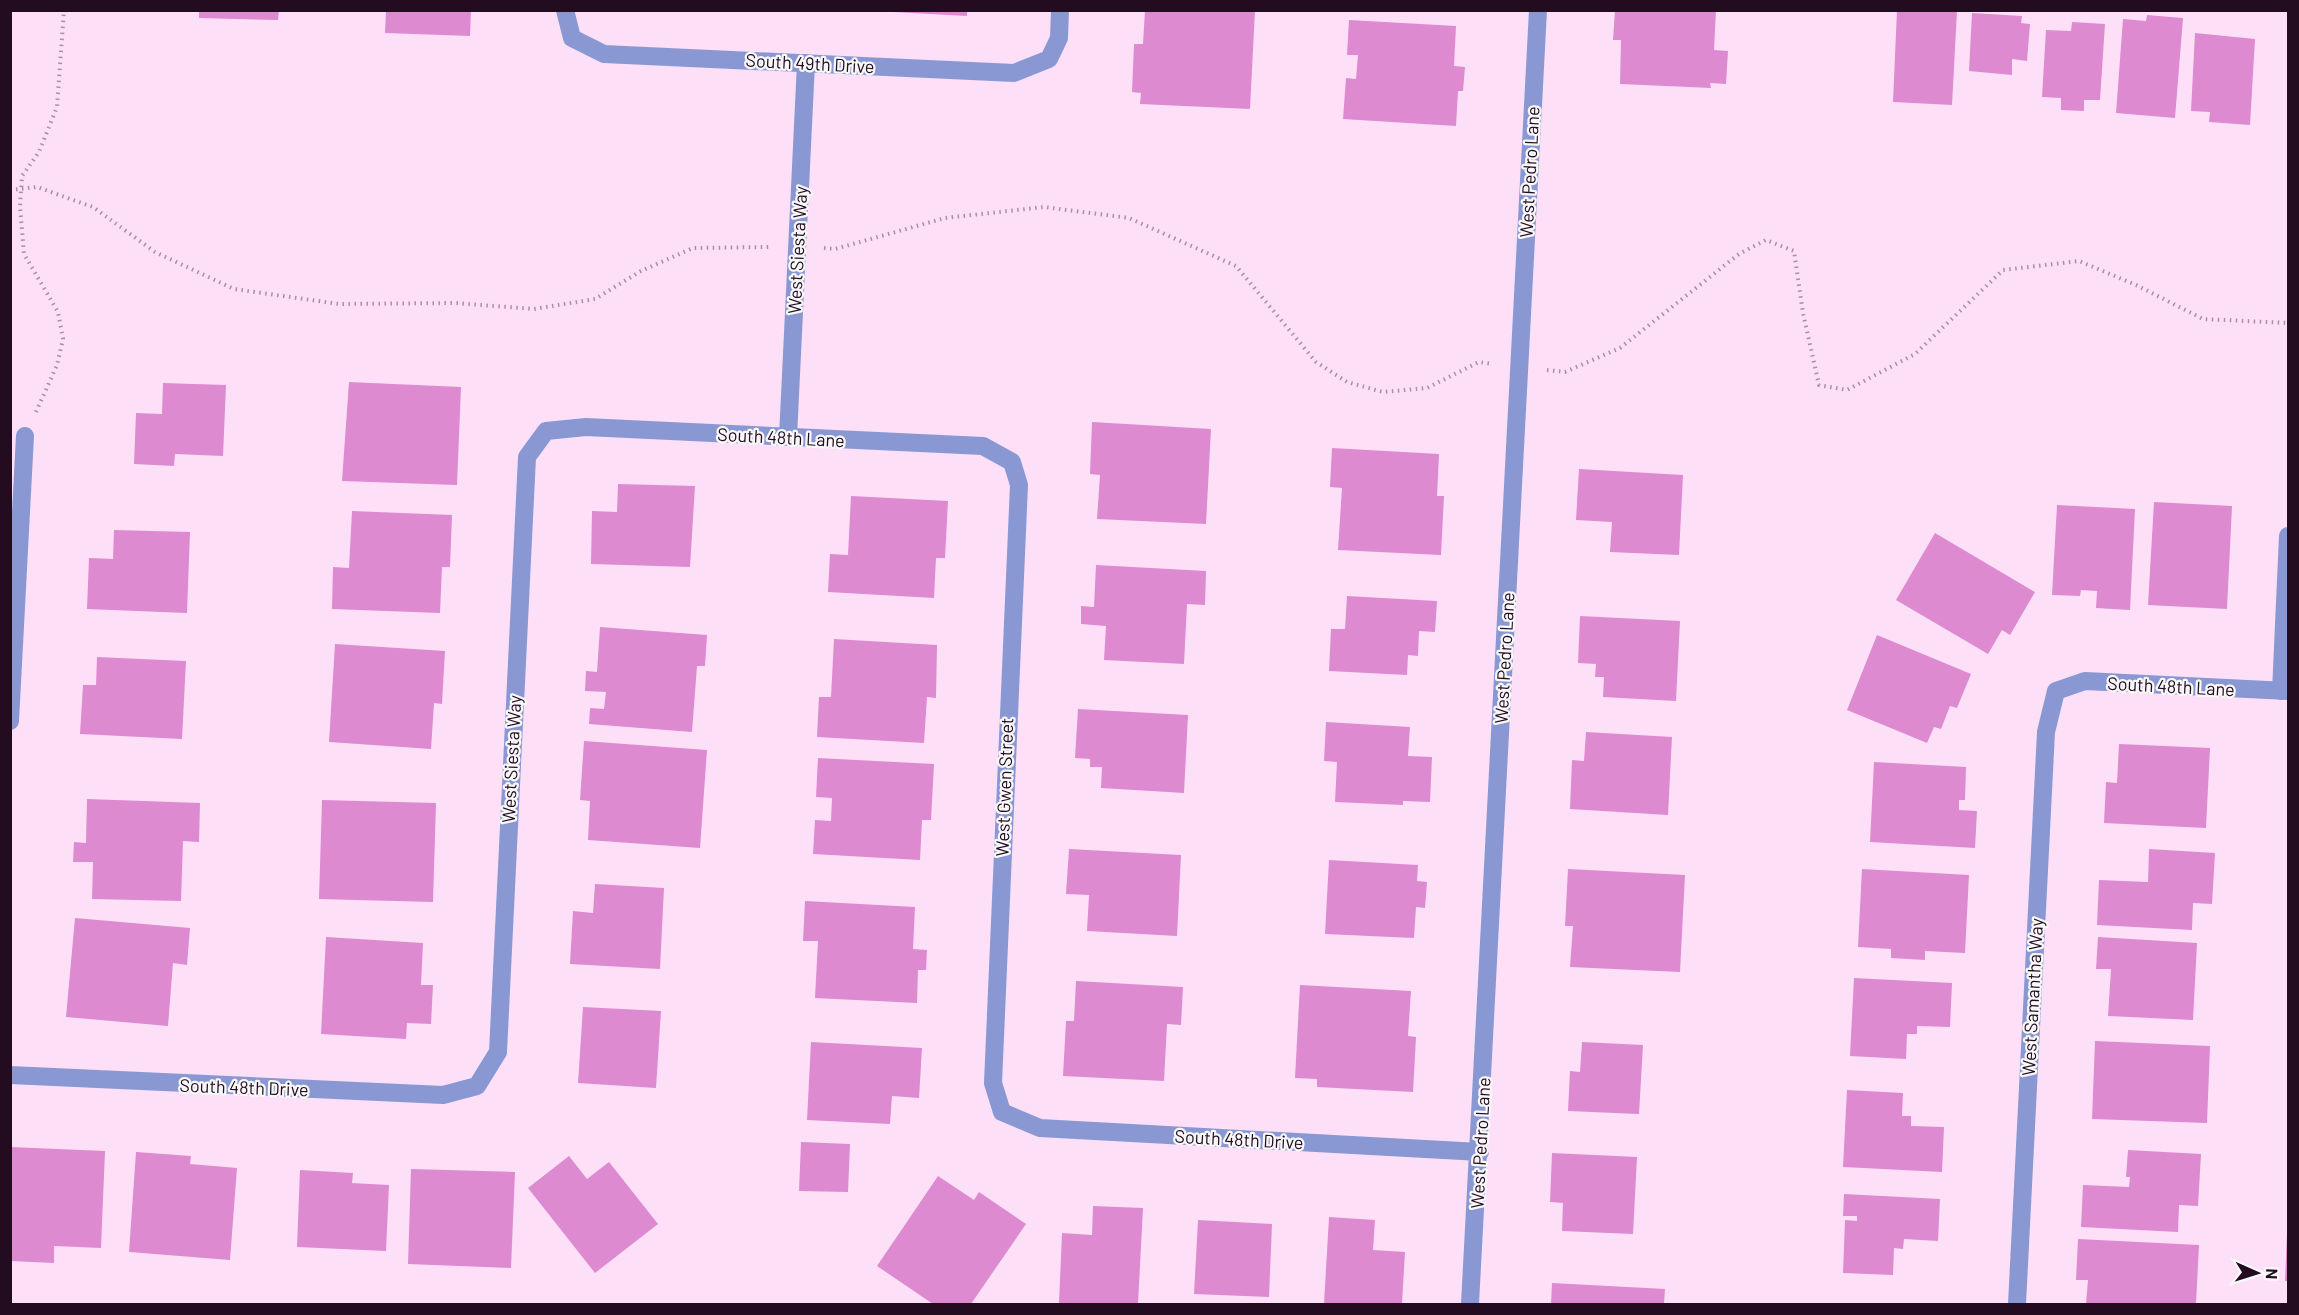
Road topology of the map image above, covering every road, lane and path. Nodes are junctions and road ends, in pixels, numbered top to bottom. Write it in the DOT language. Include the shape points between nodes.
graph roads {
  1 [pos="64,10"];
  2 [pos="565,10"];
  3 [pos="1060,10"];
  4 [pos="1538,10"];
  5 [pos="806,63"];
  6 [pos="22,187"];
  7 [pos="10,190"];
  8 [pos="798,248"];
  9 [pos="2289,323"];
  10 [pos="1519,367"];
  11 [pos="546,431"];
  12 [pos="25,436"];
  13 [pos="788,437"];
  14 [pos="1012,462"];
  15 [pos="2289,536"];
  16 [pos="2056,691"];
  17 [pos="2285,691"];
  18 [pos="10,721"];
  19 [pos="10,1075"];
  20 [pos="477,1086"];
  21 [pos="1002,1112"];
  22 [pos="1480,1152"];
  23 [pos="1470,1305"];
  24 [pos="2017,1305"];
  1 -- 6 [label="path" via="57,107 39,152 22,176"];
  2 -- 5 [label="street, South 49th Drive" via="572,38 604,54"];
  3 -- 5 [label="street, South 49th Drive" via="1059,38 1049,59 1014,73"];
  4 -- 10 [label="street, West Pedro Lane"];
  5 -- 8 [label="street, West Siesta Way"];
  6 -- 7 [label="path"];
  6 -- 8 [label="path" via="37,187 93,207 155,252 234,289 339,304 455,303 534,309 595,298 641,271 693,248"];
  6 -- 12 [label="path" via="24,255 58,312 63,339 57,364"];
  8 -- 10 [label="path" via="836,249 945,218 1044,207 1129,218 1236,266 1316,362 1347,382 1383,392 1427,388 1479,362"];
  8 -- 13 [label="street, West Siesta Way"];
  9 -- 10 [label="path" via="2204,319 2079,261 2003,270 1915,354 1847,390 1819,385 1794,250 1766,240 1739,254 1620,348 1565,372"];
  10 -- 22 [label="street, West Pedro Lane"];
  11 -- 13 [label="street, South 48th Lane" via="586,428"];
  11 -- 20 [label="street, West Siesta Way" via="527,457 498,1052"];
  12 -- 18 [label="street"];
  13 -- 14 [label="street, South 48th Lane" via="983,446"];
  14 -- 21 [label="street, West Gwen Street" via="1019,485 993,1083"];
  15 -- 17 [label="street"];
  16 -- 17 [label="street, South 48th Lane" via="2085,681"];
  16 -- 24 [label="street, West Samantha Way" via="2046,732"];
  19 -- 20 [label="street, South 48th Drive" via="443,1095"];
  21 -- 22 [label="street, South 48th Drive" via="1040,1128"];
  22 -- 23 [label="street, West Pedro Lane"];
}
